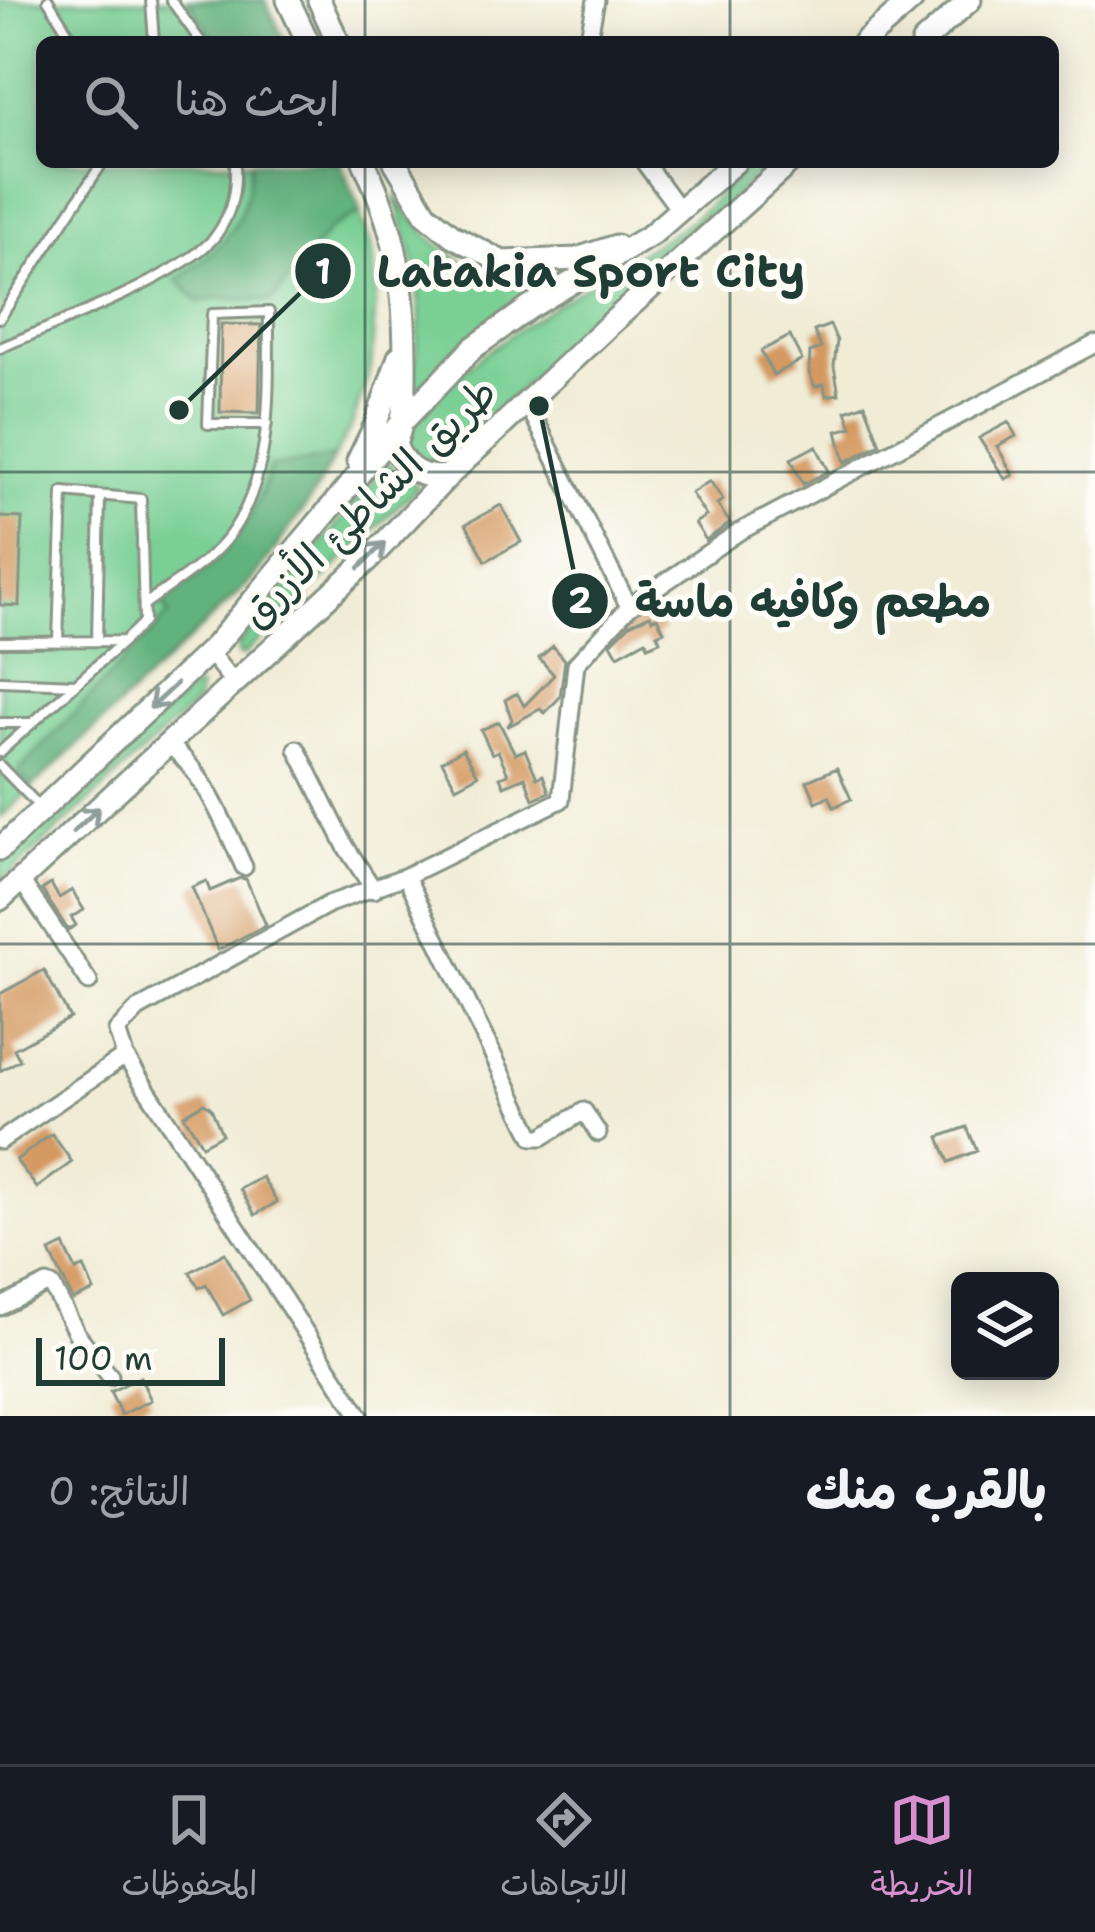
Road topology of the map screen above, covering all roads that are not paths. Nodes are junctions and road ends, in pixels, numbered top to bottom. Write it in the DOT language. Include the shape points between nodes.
graph roads {
  1 [pos="48,0"];
  2 [pos="152,0"];
  3 [pos="171,0"];
  4 [pos="288,0"];
  5 [pos="319,0"];
  6 [pos="596,0"];
  7 [pos="913,0"];
  8 [pos="970,0"];
  9 [pos="70,36"];
  10 [pos="154,36"];
  11 [pos="197,36"];
  12 [pos="305,36"];
  13 [pos="335,36"];
  14 [pos="589,36"];
  15 [pos="871,36"];
  16 [pos="930,36"];
  17 [pos="97,168"];
  18 [pos="235,168"];
  19 [pos="366,168"];
  20 [pos="399,168"];
  21 [pos="648,168"];
  22 [pos="728,168"];
  23 [pos="783,168"];
  24 [pos="680,211"];
  25 [pos="651,235"];
  26 [pos="0,318"];
  27 [pos="405,339"];
  28 [pos="1095,344"];
  29 [pos="0,348"];
  30 [pos="528,405"];
  31 [pos="405,418"];
  32 [pos="267,424"];
  33 [pos="448,476"];
  34 [pos="343,491"];
  35 [pos="100,495"];
  36 [pos="144,605"];
  37 [pos="629,608"];
  38 [pos="97,641"];
  39 [pos="124,641"];
  40 [pos="0,642"];
  41 [pos="58,642"];
  42 [pos="209,652"];
  43 [pos="0,681"];
  44 [pos="235,683"];
  45 [pos="76,684"];
  46 [pos="0,723"];
  47 [pos="33,723"];
  48 [pos="168,745"];
  49 [pos="297,749"];
  50 [pos="0,752"];
  51 [pos="0,766"];
  52 [pos="42,809"];
  53 [pos="0,849"];
  54 [pos="244,867"];
  55 [pos="406,876"];
  56 [pos="21,880"];
  57 [pos="374,890"];
  58 [pos="0,899"];
  59 [pos="89,982"];
  60 [pos="125,1057"];
  61 [pos="598,1133"];
  62 [pos="0,1141"];
  63 [pos="0,1306"];
  64 [pos="110,1376"];
  65 [pos="360,1416"];
  1 -- 9 [label="lane"];
  2 -- 10 [label="lane"];
  3 -- 11 [label="lane"];
  4 -- 12 [label="main road"];
  5 -- 13 [label="main road"];
  6 -- 14 [label="street"];
  7 -- 15 [label="main road"];
  8 -- 16 [label="main road"];
  17 -- 26 [label="lane"];
  18 -- 29 [label="lane" via="230,211 214,238 178,267"];
  19 -- 27 [label="main road" via="392,230"];
  20 -- 25 [label="main road" via="426,214 502,262 577,259"];
  21 -- 24 [label="street"];
  22 -- 24 [label="main road, طريق الشاطئ الأزرق"];
  23 -- 30 [label="main road, طريق الشاطئ الأزرق"];
  24 -- 25 [label="main road, طريق الشاطئ الأزرق"];
  25 -- 31 [label="main road, طريق الشاطئ الأزرق" via="473,348"];
  27 -- 31 [label="main road"];
  27 -- 34 [label="main road"];
  28 -- 37 [label="street" via="737,532"];
  30 -- 33 [label="main road, طريق الشاطئ الأزرق"];
  30 -- 37 [label="street"];
  31 -- 33 [label="main road" via="395,444 400,460 419,475"];
  31 -- 34 [label="main road, طريق الشاطئ الأزرق"];
  32 -- 32 [label="lane" via="268,312 212,314 208,424"];
  32 -- 36 [label="lane" via="252,493 232,533"];
  44 -- 33 [label="main road, طريق الشاطئ الأزرق, one-way"];
  34 -- 42 [label="main road, طريق الشاطئ الأزرق"];
  35 -- 36 [label="lane" via="141,499"];
  35 -- 38 [label="lane"];
  35 -- 41 [label="lane" via="63,492"];
  36 -- 39 [label="lane" via="144,622"];
  37 -- 55 [label="street" via="576,664 561,800"];
  38 -- 39 [label="lane"];
  38 -- 41 [label="lane"];
  39 -- 45 [label="lane"];
  40 -- 41 [label="lane"];
  42 -- 44 [label="street"];
  42 -- 52 [label="main road, طريق الشاطئ الأزرق, one-way"];
  43 -- 45 [label="lane"];
  44 -- 48 [label="main road, طريق الشاطئ الأزرق"];
  45 -- 47 [label="lane"];
  46 -- 47 [label="lane"];
  47 -- 50 [label="lane"];
  48 -- 54 [label="street" via="216,806"];
  56 -- 48 [label="main road, طريق الشاطئ الأزرق, one-way"];
  49 -- 57 [label="street"];
  51 -- 52 [label="lane"];
  52 -- 53 [label="main road, طريق الشاطئ الأزرق"];
  55 -- 57 [label="street"];
  55 -- 61 [label="street" via="533,1136 584,1112"];
  56 -- 58 [label="main road, طريق الشاطئ الأزرق"];
  56 -- 59 [label="street"];
  57 -- 60 [label="street" via="329,904 138,1010 117,1031"];
  60 -- 62 [label="street"];
  60 -- 65 [label="street"];
  63 -- 64 [label="street" via="52,1286"];
}
